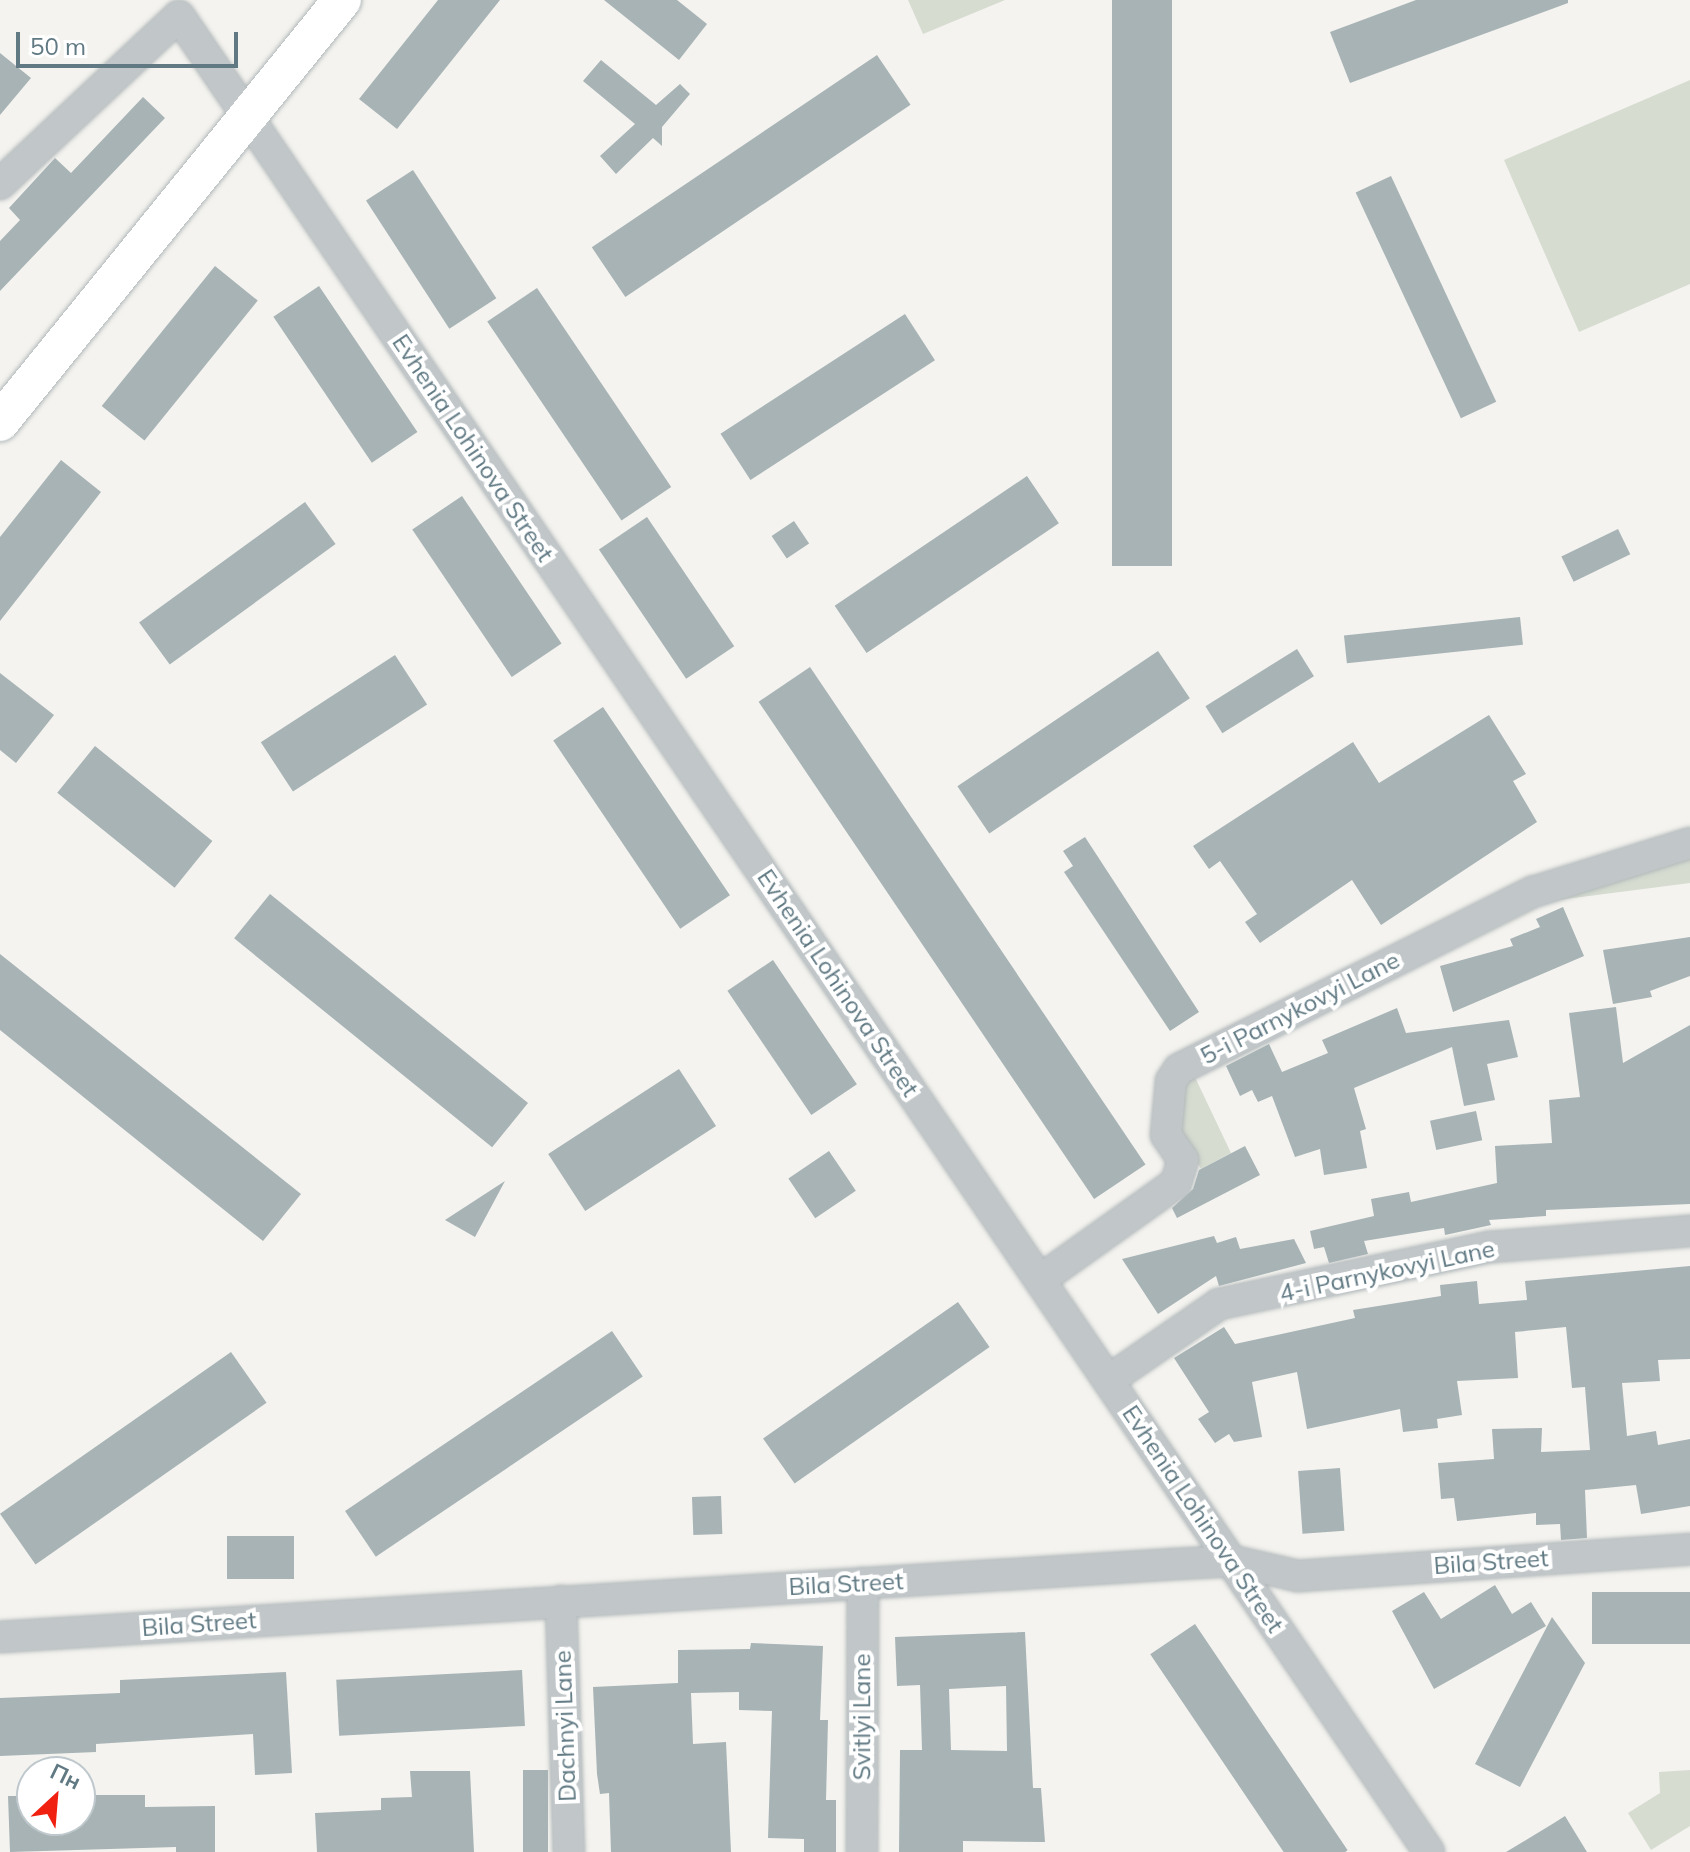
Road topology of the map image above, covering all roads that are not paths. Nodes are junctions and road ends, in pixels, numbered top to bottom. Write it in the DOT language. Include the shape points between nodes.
graph roads {
  1 [pos="342,0"];
  2 [pos="245,116"];
  3 [pos="0,184"];
  4 [pos="0,422"];
  5 [pos="1690,843"];
  6 [pos="1690,1231"];
  7 [pos="1040,1280"];
  8 [pos="1109,1380"];
  9 [pos="1690,1549"];
  10 [pos="1233,1561"];
  11 [pos="863,1583"];
  12 [pos="561,1601"];
  13 [pos="0,1637"];
  14 [pos="569,1852"];
  15 [pos="862,1852"];
  16 [pos="1429,1852"];
  1 -- 2 [label="main road"];
  2 -- 3 [label="street, Evhenia Lohinova Street" via="179,16"];
  2 -- 4 [label="main road"];
  2 -- 7 [label="street, Evhenia Lohinova Street"];
  5 -- 7 [label="street, 5-i Parnykovyi Lane" via="1533,892 1179,1069 1171,1081 1166,1135 1183,1160 1176,1183"];
  6 -- 8 [label="street, 4-i Parnykovyi Lane" via="1490,1247 1219,1304"];
  7 -- 8 [label="street, Evhenia Lohinova Street"];
  8 -- 10 [label="street, Evhenia Lohinova Street"];
  9 -- 10 [label="street, Bila Street" via="1298,1576"];
  10 -- 11 [label="street, Bila Street"];
  10 -- 16 [label="street, Evhenia Lohinova Street"];
  11 -- 12 [label="street, Bila Street"];
  11 -- 15 [label="street, Svitlyi Lane"];
  12 -- 13 [label="street, Bila Street"];
  12 -- 14 [label="street, Dachnyi Lane"];
}
